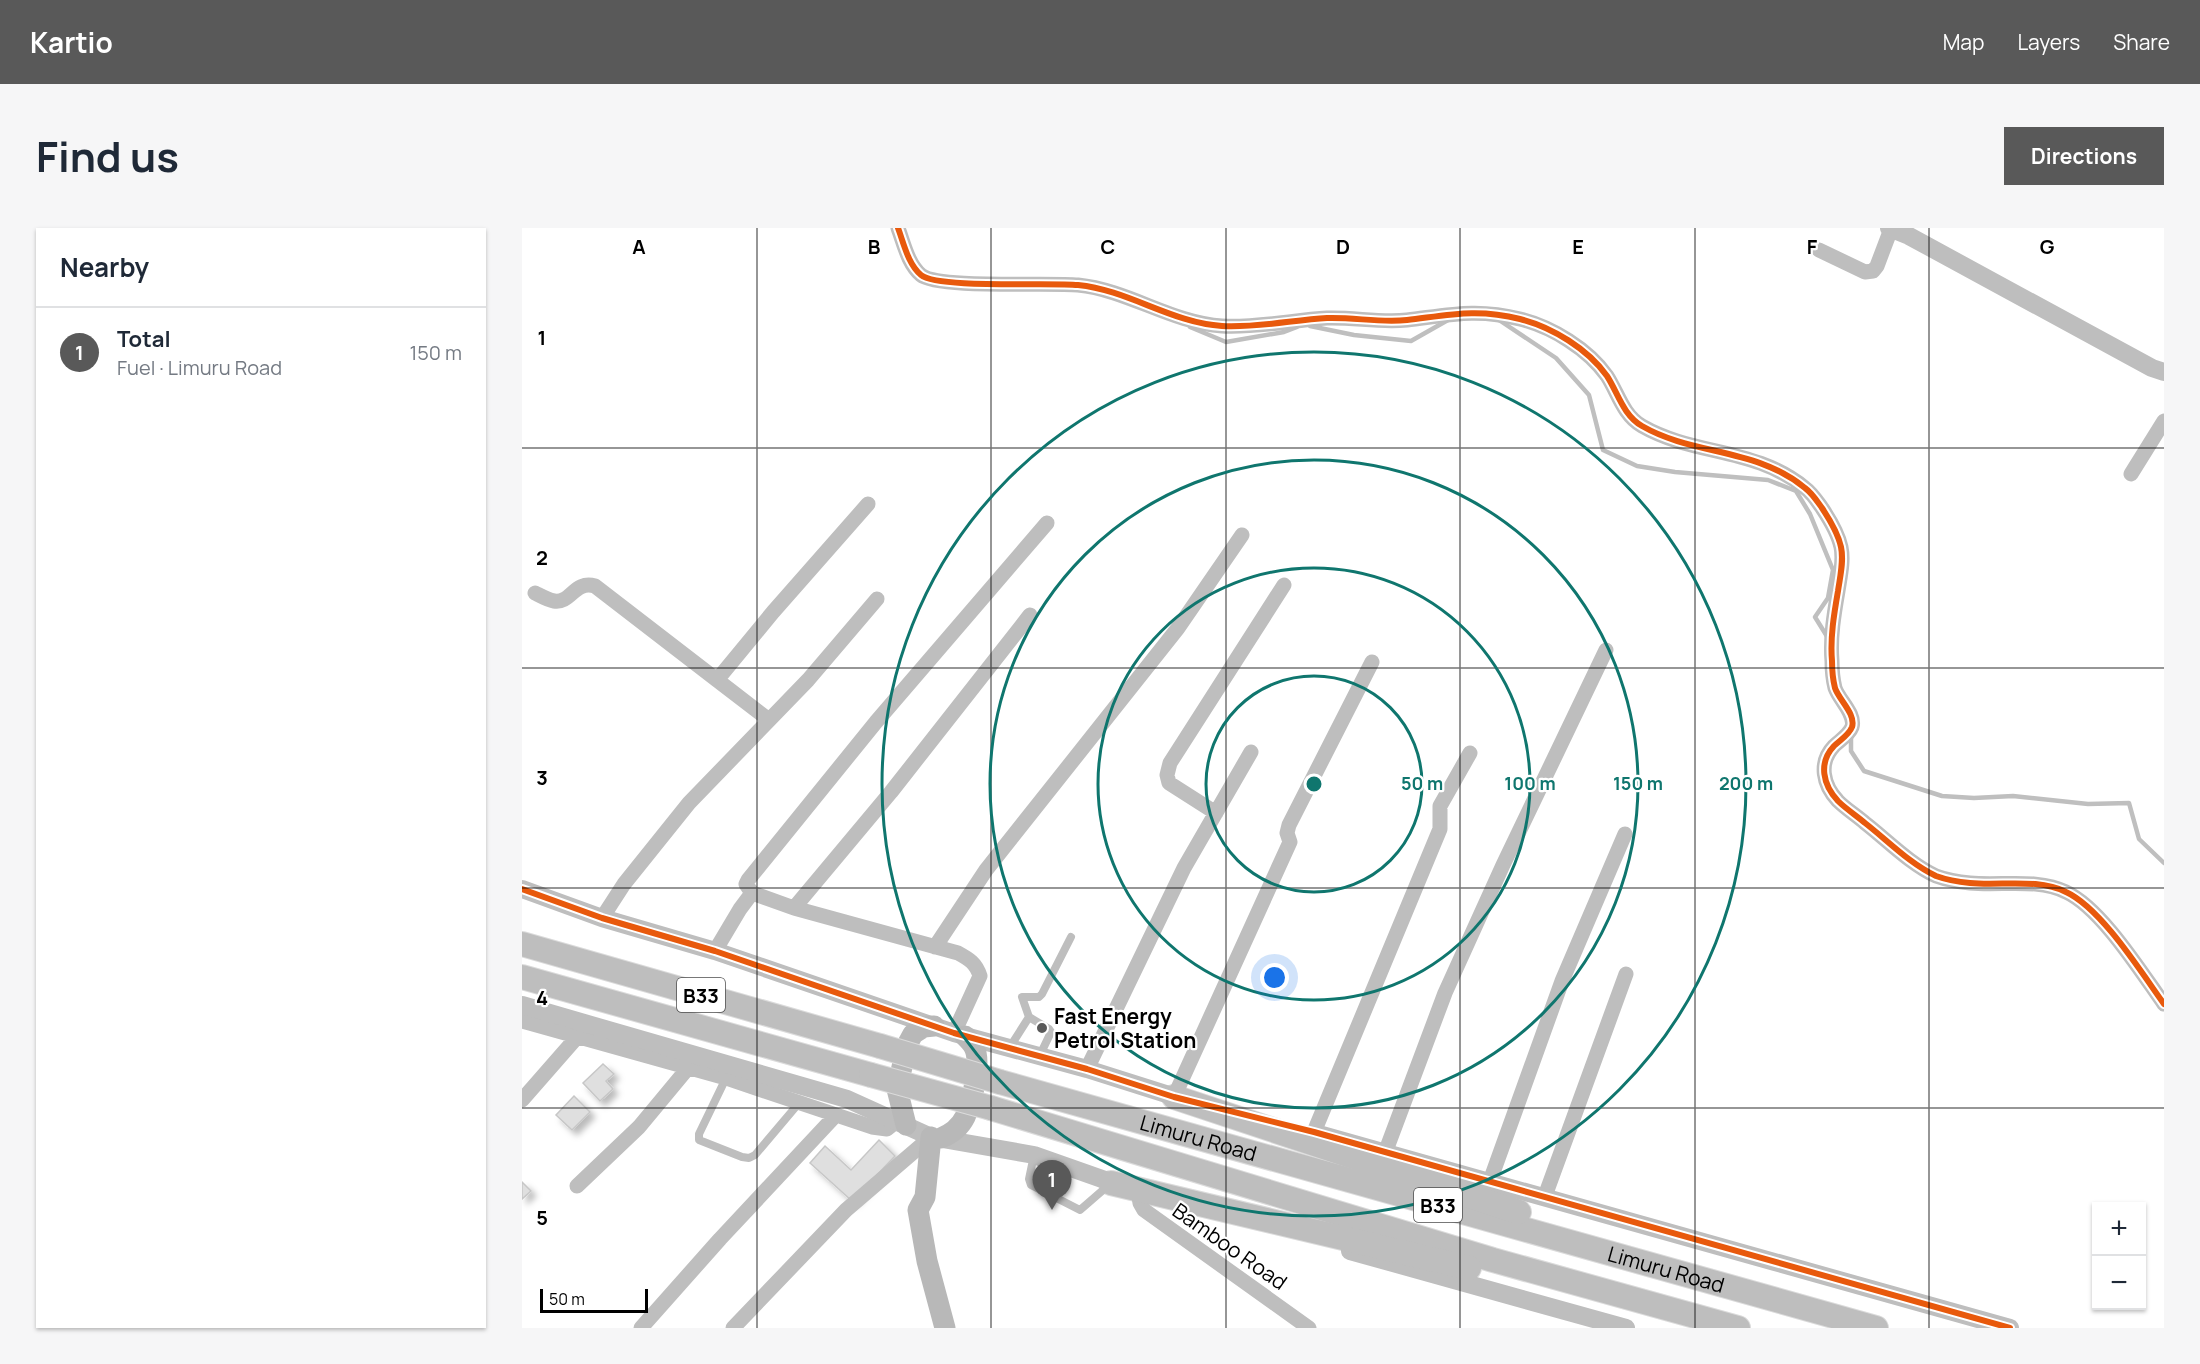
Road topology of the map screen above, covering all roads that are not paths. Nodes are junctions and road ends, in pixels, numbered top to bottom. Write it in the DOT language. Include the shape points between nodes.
graph roads {
  1 [pos="898,228"];
  2 [pos="1890,228"];
  3 [pos="1819,250"];
  4 [pos="2164,372"];
  5 [pos="2164,421"];
  6 [pos="2131,474"];
  7 [pos="868,504"];
  8 [pos="1047,523"];
  9 [pos="1242,535"];
  10 [pos="1284,585"];
  11 [pos="535,593"];
  12 [pos="877,599"];
  13 [pos="1029,615"];
  14 [pos="1606,650"];
  15 [pos="1372,662"];
  16 [pos="717,680"];
  17 [pos="769,720"];
  18 [pos="1251,752"];
  19 [pos="1470,753"];
  20 [pos="1215,813"];
  21 [pos="1624,834"];
  22 [pos="522,889"];
  23 [pos="752,894"];
  24 [pos="794,908"];
  25 [pos="602,918"];
  26 [pos="1071,937"];
  27 [pos="522,944"];
  28 [pos="935,947"];
  29 [pos="715,951"];
  30 [pos="1626,974"];
  31 [pos="522,977"];
  32 [pos="2164,1004"];
  33 [pos="522,1005"];
  34 [pos="1029,1017"];
  35 [pos="522,1021"];
  36 [pos="934,1026"];
  37 [pos="959,1035"];
  38 [pos="578,1036"];
  39 [pos="1010,1048"];
  40 [pos="1039,1057"];
  41 [pos="688,1068"];
  42 [pos="1087,1070"];
  43 [pos="726,1078"];
  44 [pos="1174,1097"];
  45 [pos="522,1100"];
  46 [pos="799,1103"];
  47 [pos="836,1115"];
  48 [pos="901,1123"];
  49 [pos="1314,1132"];
  50 [pos="936,1138"];
  51 [pos="1385,1153"];
  52 [pos="1034,1155"];
  53 [pos="1490,1181"];
  54 [pos="1111,1183"];
  55 [pos="577,1186"];
  56 [pos="1138,1191"];
  57 [pos="1545,1196"];
  58 [pos="1832,1316"];
  59 [pos="641,1328"];
  60 [pos="733,1328"];
  61 [pos="945,1328"];
  62 [pos="1309,1328"];
  63 [pos="1626,1328"];
  64 [pos="1722,1328"];
  65 [pos="1738,1328"];
  66 [pos="1876,1328"];
  67 [pos="2010,1328"];
  1 -- 32 [label="street" via="911,262 930,280 1083,285 1194,322 1222,326 1332,318 1385,322 1460,312 1515,317 1542,325 1594,361 1635,422 1659,436 1774,467 1809,490 1831,521 1841,548 1832,661 1835,687 1853,723 1851,730 1830,750 1823,772 1838,801 1935,875 1972,884 2040,885 2065,891 2084,903 2118,940"];
  2 -- 3 [label="street" via="1874,271 1865,272"];
  2 -- 4 [label="street"];
  5 -- 6 [label="street"];
  7 -- 16 [label="street"];
  8 -- 23 [label="street" via="876,722 748,880 746,884"];
  9 -- 28 [label="street" via="1178,628 987,870"];
  10 -- 20 [label="street" via="1170,763 1169,783"];
  11 -- 16 [label="street" via="557,602 581,585 595,586"];
  12 -- 17 [label="street"];
  13 -- 24 [label="street" via="891,792"];
  14 -- 51 [label="street" via="1445,993"];
  15 -- 44 [label="street" via="1289,825 1290,842"];
  16 -- 17 [label="street"];
  17 -- 25 [label="street" via="689,803"];
  18 -- 20 [label="street"];
  19 -- 49 [label="street" via="1440,806 1440,829"];
  20 -- 42 [label="street" via="1184,868"];
  21 -- 53 [label="street" via="1562,981"];
  22 -- 25 [label="street"];
  23 -- 24 [label="street"];
  23 -- 29 [label="street"];
  24 -- 28 [label="street"];
  25 -- 29 [label="street"];
  26 -- 34 [label="lane" via="1042,994 1022,997"];
  27 -- 58 [label="highway, Limuru Road / B33, bridge"];
  28 -- 37 [label="street" via="970,960 980,976"];
  29 -- 36 [label="street"];
  30 -- 57 [label="street"];
  31 -- 65 [label="highway, Limuru Road / B33, bridge" via="991,1108 1493,1260"];
  33 -- 48 [label="street" via="847,1099"];
  34 -- 39 [label="lane"];
  34 -- 40 [label="lane" via="1051,1032"];
  35 -- 38 [label="street"];
  36 -- 37 [label="street"];
  36 -- 48 [label="main road" via="913,1034 907,1045 897,1089"];
  37 -- 39 [label="street"];
  37 -- 50 [label="main road" via="975,1048 977,1067 972,1094 965,1118 951,1134"];
  38 -- 41 [label="street"];
  38 -- 45 [label="street"];
  39 -- 40 [label="street"];
  40 -- 42 [label="street"];
  41 -- 43 [label="street"];
  41 -- 55 [label="street" via="639,1127"];
  42 -- 44 [label="street"];
  43 -- 46 [label="street"];
  43 -- 46 [label="lane" via="699,1140 742,1157 755,1155"];
  44 -- 49 [label="street"];
  44 -- 58 [label="highway"];
  46 -- 47 [label="street"];
  47 -- 48 [label="street" via="882,1129"];
  47 -- 59 [label="street"];
  48 -- 50 [label="street"];
  49 -- 51 [label="street"];
  50 -- 52 [label="street"];
  50 -- 60 [label="street" via="846,1210"];
  50 -- 61 [label="main road" via="925,1197 918,1210"];
  51 -- 53 [label="street"];
  52 -- 54 [label="street"];
  52 -- 54 [label="lane" via="1031,1185 1080,1210"];
  53 -- 57 [label="street"];
  54 -- 56 [label="street"];
  54 -- 64 [label="highway"];
  56 -- 62 [label="street, Bamboo Road" via="1144,1210"];
  56 -- 63 [label="street"];
  57 -- 67 [label="street"];
  58 -- 66 [label="highway, Limuru Road / B33"];
}
